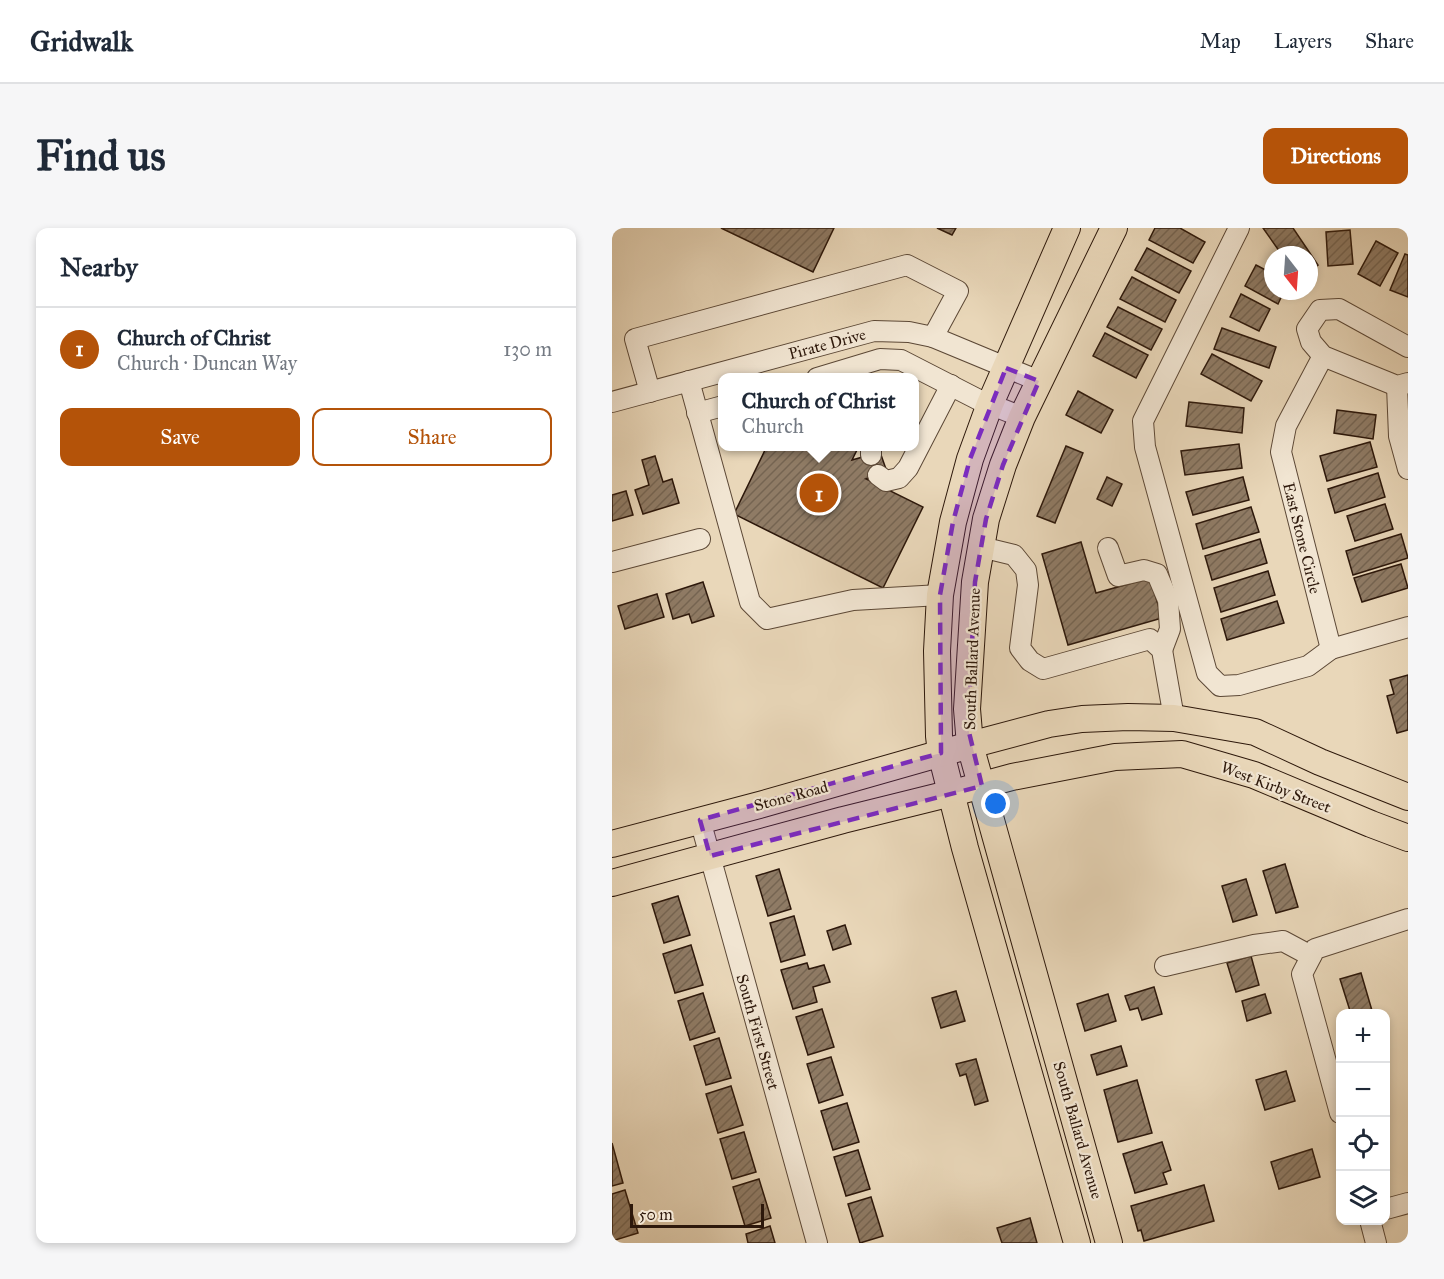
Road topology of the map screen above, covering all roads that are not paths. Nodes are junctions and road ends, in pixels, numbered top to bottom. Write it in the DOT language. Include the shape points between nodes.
graph roads {
  1 [pos="1067,228"];
  2 [pos="1113,228"];
  3 [pos="1239,228"];
  4 [pos="933,337"];
  5 [pos="1408,347"];
  6 [pos="1323,356"];
  7 [pos="1006,368"];
  8 [pos="906,371"];
  9 [pos="834,373"];
  10 [pos="919,375"];
  11 [pos="688,381"];
  12 [pos="1039,381"];
  13 [pos="1402,384"];
  14 [pos="951,385"];
  15 [pos="650,392"];
  16 [pos="612,402"];
  17 [pos="990,404"];
  18 [pos="718,407"];
  19 [pos="698,413"];
  20 [pos="1022,417"];
  21 [pos="919,447"];
  22 [pos="917,451"];
  23 [pos="1408,469"];
  24 [pos="878,475"];
  25 [pos="700,539"];
  26 [pos="981,547"];
  27 [pos="1108,548"];
  28 [pos="612,562"];
  29 [pos="940,595"];
  30 [pos="1408,627"];
  31 [pos="1331,649"];
  32 [pos="1162,650"];
  33 [pos="1174,718"];
  34 [pos="970,745"];
  35 [pos="940,753"];
  36 [pos="965,790"];
  37 [pos="1408,796"];
  38 [pos="700,820"];
  39 [pos="1408,837"];
  40 [pos="612,844"];
  41 [pos="710,856"];
  42 [pos="612,883"];
  43 [pos="1408,919"];
  44 [pos="1313,952"];
  45 [pos="1165,966"];
  46 [pos="1336,1095"];
  47 [pos="1408,1203"];
  48 [pos="1390,1208"];
  49 [pos="1371,1225"];
  50 [pos="817,1243"];
  51 [pos="1077,1243"];
  52 [pos="1109,1243"];
  53 [pos="1376,1243"];
  1 -- 7 [label="main road, South Ballard Avenue"];
  2 -- 12 [label="main road, South Ballard Avenue"];
  3 -- 31 [label="street" via="1143,421 1145,447 1207,673 1220,686 1239,685 1308,666"];
  4 -- 7 [label="street, Pirate Drive"];
  4 -- 11 [label="street, Pirate Drive" via="874,331"];
  4 -- 15 [label="street" via="958,291 907,265 635,339"];
  5 -- 6 [label="street" via="1339,309 1320,310 1307,329 1311,342"];
  6 -- 13 [label="street"];
  6 -- 31 [label="street, East Stone Circle" via="1286,426 1281,452"];
  7 -- 12 [label="street, Pirate Drive"];
  7 -- 17 [label="main road, South Ballard Avenue"];
  8 -- 9 [label="street" via="901,360 880,359"];
  10 -- 14 [label="street"];
  11 -- 15 [label="street, Pirate Drive"];
  11 -- 19 [label="street"];
  12 -- 20 [label="main road, South Ballard Avenue"];
  13 -- 23 [label="street" via="1399,436"];
  14 -- 17 [label="street"];
  14 -- 21 [label="street"];
  15 -- 16 [label="street, Pirate Drive"];
  17 -- 20 [label="street"];
  17 -- 29 [label="main road, South Ballard Avenue" via="953,522"];
  18 -- 19 [label="street"];
  19 -- 29 [label="street" via="750,602 767,619 853,600"];
  20 -- 26 [label="main road, South Ballard Avenue" via="1003,465"];
  22 -- 24 [label="street" via="899,478 886,480"];
  25 -- 28 [label="street"];
  26 -- 32 [label="street" via="1014,555 1026,570 1028,585 1020,648 1043,669 1150,639"];
  26 -- 34 [label="main road, South Ballard Avenue" via="975,582 967,715"];
  27 -- 32 [label="street" via="1118,576 1144,570 1157,574 1168,600 1170,628"];
  29 -- 35 [label="main road, South Ballard Avenue"];
  30 -- 31 [label="street"];
  32 -- 33 [label="street"];
  33 -- 34 [label="main road" via="1082,719"];
  33 -- 37 [label="main road" via="1255,732"];
  34 -- 35 [label="main road, Stone Road"];
  34 -- 36 [label="main road, South Ballard Avenue"];
  35 -- 36 [label="main road, South Ballard Avenue"];
  35 -- 38 [label="main road, Stone Road"];
  36 -- 39 [label="main road, West Kirby Street" via="1115,757 1182,754 1254,775"];
  36 -- 41 [label="main road"];
  36 -- 51 [label="main road, South Ballard Avenue"];
  36 -- 52 [label="main road, South Ballard Avenue"];
  38 -- 40 [label="main road, Stone Road"];
  38 -- 41 [label="street, South First Street"];
  41 -- 42 [label="main road"];
  41 -- 50 [label="street, South First Street"];
  43 -- 44 [label="street"];
  44 -- 45 [label="street" via="1283,941"];
  44 -- 46 [label="street" via="1302,974"];
  47 -- 48 [label="street"];
  49 -- 53 [label="street"];
}
